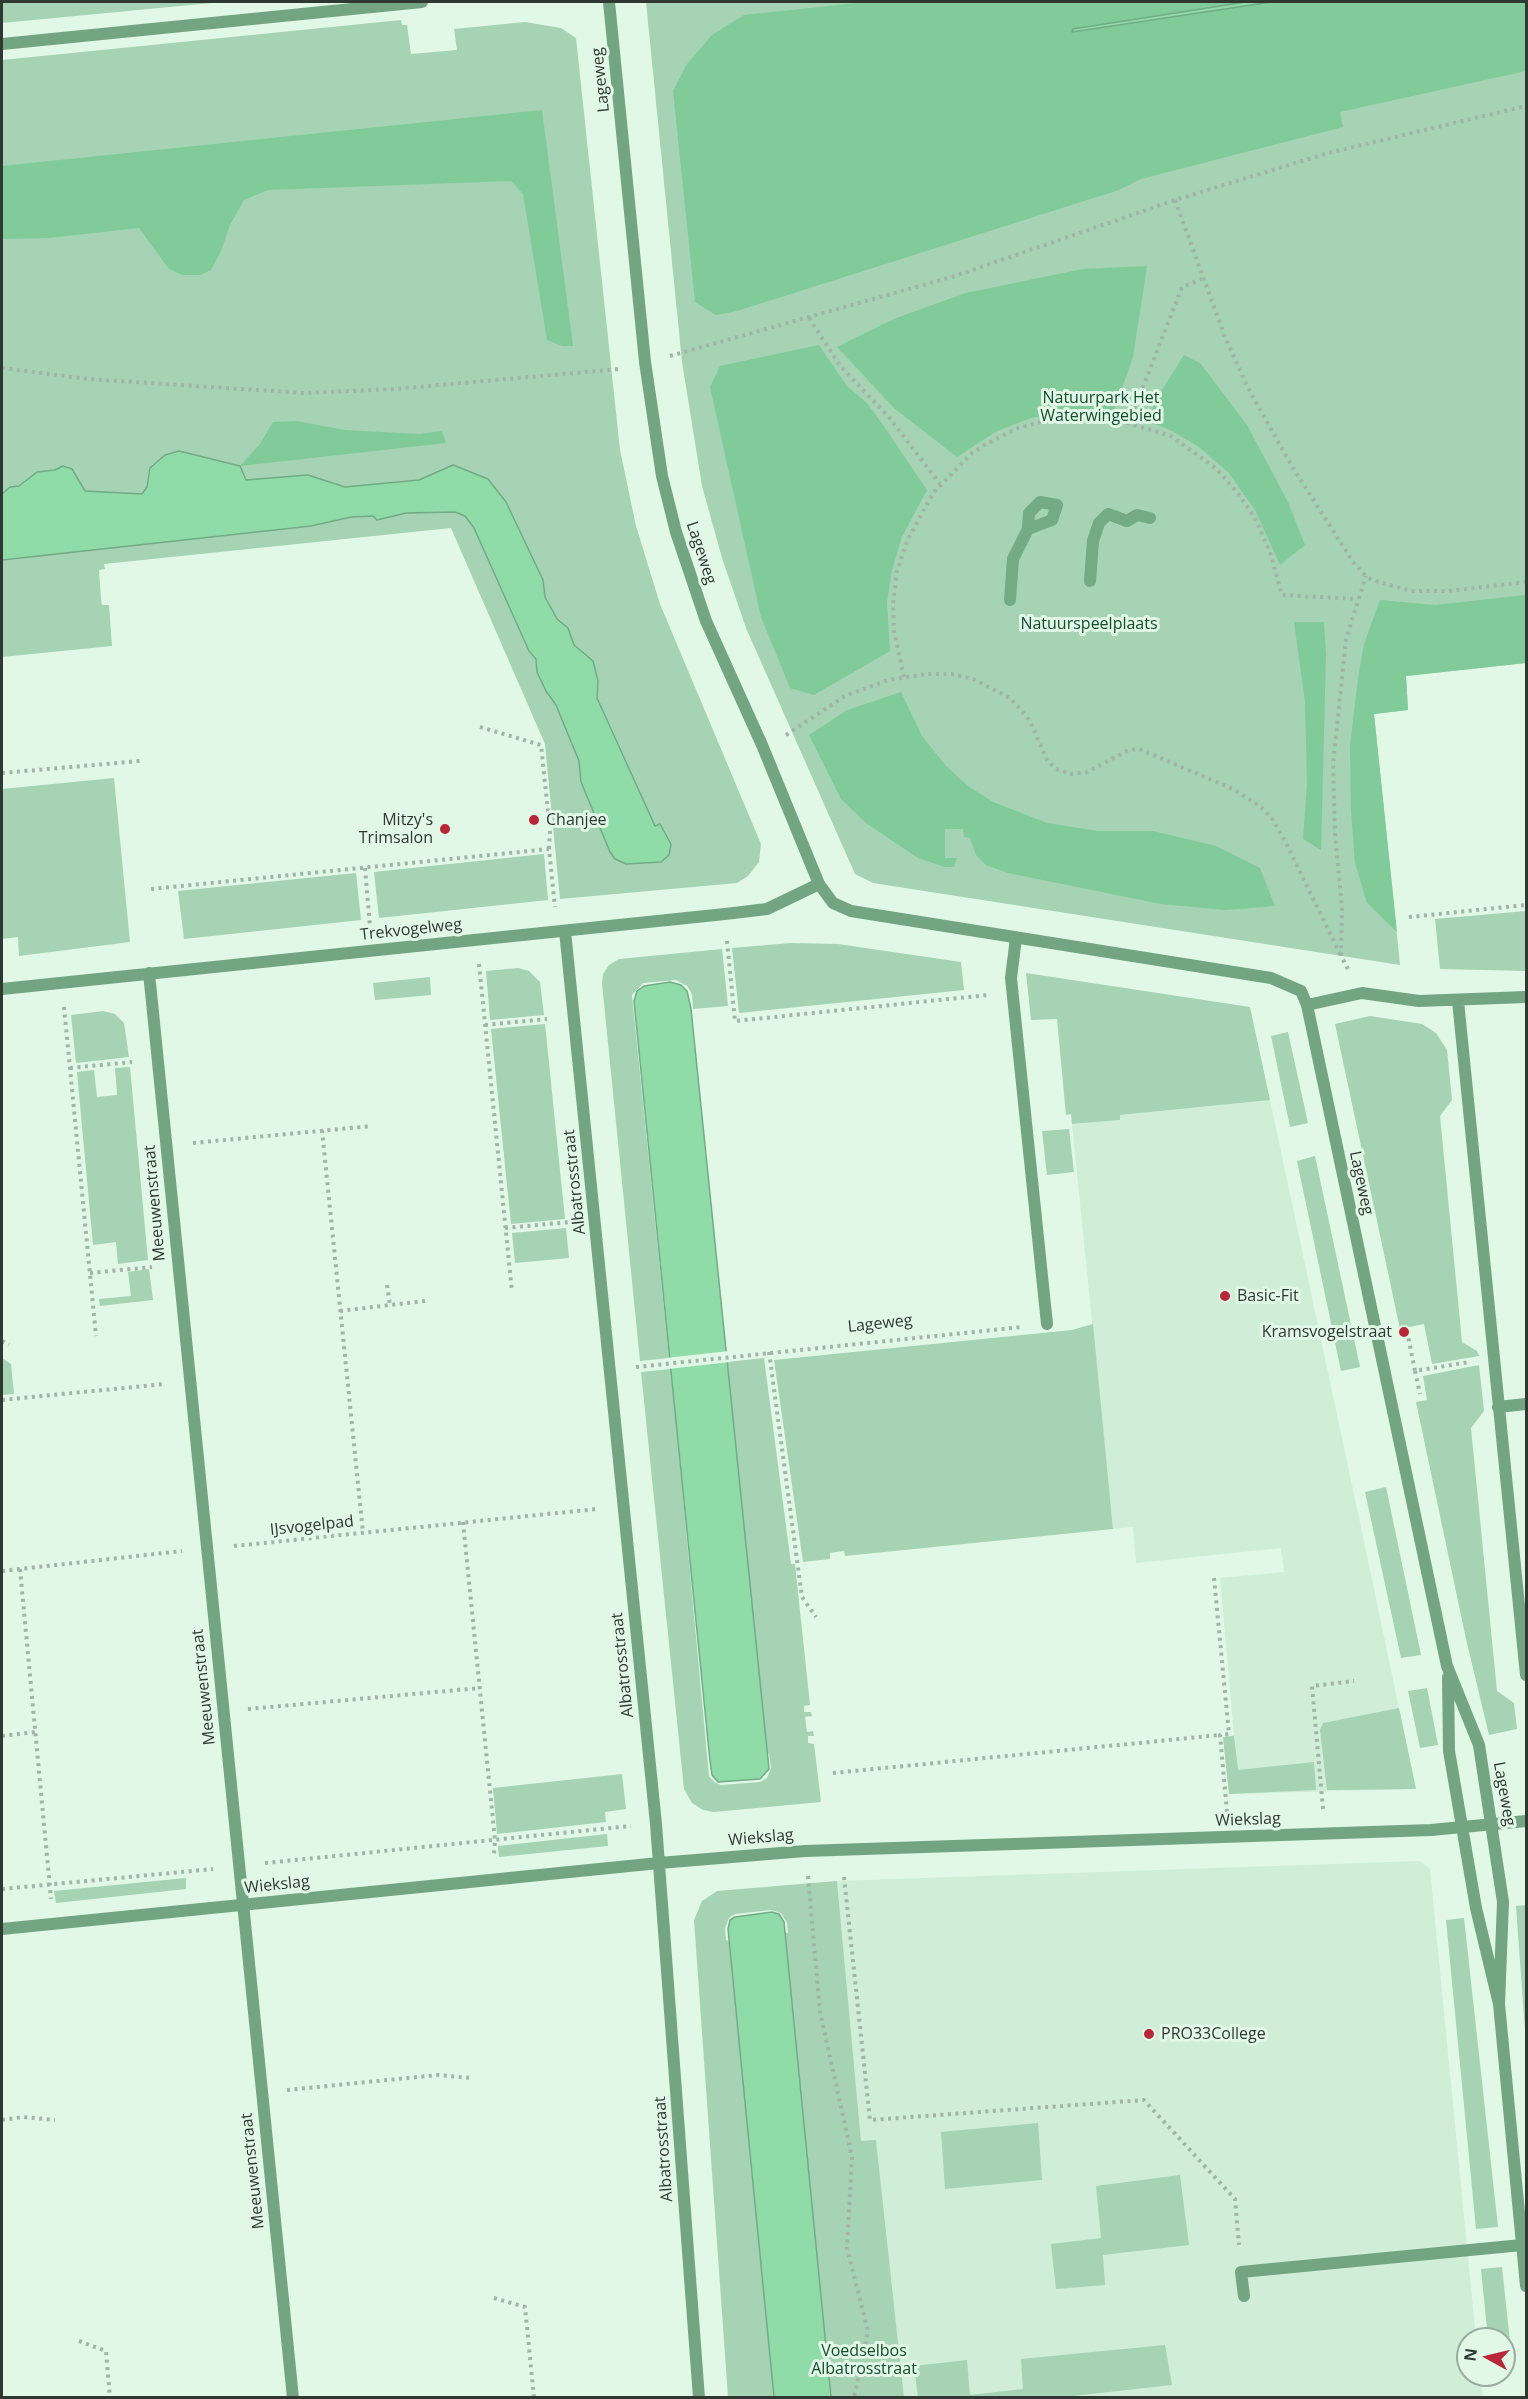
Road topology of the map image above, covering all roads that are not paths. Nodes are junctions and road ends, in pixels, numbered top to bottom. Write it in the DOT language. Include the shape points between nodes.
graph roads {
  1 [pos="422,2"];
  2 [pos="609,2"];
  3 [pos="2,44"];
  4 [pos="819,884"];
  5 [pos="561,931"];
  6 [pos="1016,938"];
  7 [pos="149,973"];
  8 [pos="2,989"];
  9 [pos="1527,997"];
  10 [pos="1458,1001"];
  11 [pos="1307,1005"];
  12 [pos="1047,1324"];
  13 [pos="1527,1404"];
  14 [pos="1498,1407"];
  15 [pos="1447,1666"];
  16 [pos="1527,1675"];
  17 [pos="1527,1821"];
  18 [pos="1493,1823"];
  19 [pos="1464,1827"];
  20 [pos="659,1863"];
  21 [pos="243,1905"];
  22 [pos="2,1929"];
  23 [pos="1498,2004"];
  24 [pos="1522,2245"];
  25 [pos="1527,2286"];
  26 [pos="1244,2295"];
  27 [pos="292,2397"];
  28 [pos="699,2397"];
  1 -- 3 [label="street"];
  2 -- 4 [label="street, Lageweg" via="645,362 662,476 706,621"];
  4 -- 5 [label="street, Trekvogelweg" via="767,909"];
  4 -- 6 [label="street, Lageweg" via="833,903 851,911"];
  5 -- 7 [label="street, Trekvogelweg"];
  5 -- 20 [label="street, Albatrosstraat" via="596,1220"];
  6 -- 11 [label="street, Lageweg" via="1271,978 1301,991"];
  6 -- 12 [label="street" via="1013,993"];
  7 -- 8 [label="street, Trekvogelweg"];
  7 -- 21 [label="street, Meeuwenstraat"];
  9 -- 10 [label="street"];
  10 -- 11 [label="street" via="1419,1001 1362,993"];
  10 -- 14 [label="street"];
  11 -- 15 [label="street, Lageweg"];
  13 -- 14 [label="street"];
  14 -- 16 [label="street"];
  15 -- 18 [label="street, Lageweg" via="1479,1745"];
  15 -- 19 [label="street, Lageweg" via="1449,1750"];
  17 -- 18 [label="street, Wiekslag"];
  18 -- 19 [label="street, Wiekslag"];
  18 -- 23 [label="street, Lageweg" via="1503,1902"];
  19 -- 20 [label="street, Wiekslag" via="841,1849"];
  19 -- 23 [label="street, Lageweg" via="1476,1908"];
  20 -- 21 [label="street, Wiekslag"];
  20 -- 28 [label="street, Albatrosstraat"];
  21 -- 22 [label="street, Wiekslag"];
  21 -- 27 [label="street, Meeuwenstraat"];
  23 -- 24 [label="street, Lageweg"];
  24 -- 25 [label="street, Lageweg"];
  24 -- 26 [label="street" via="1241,2272"];
}
